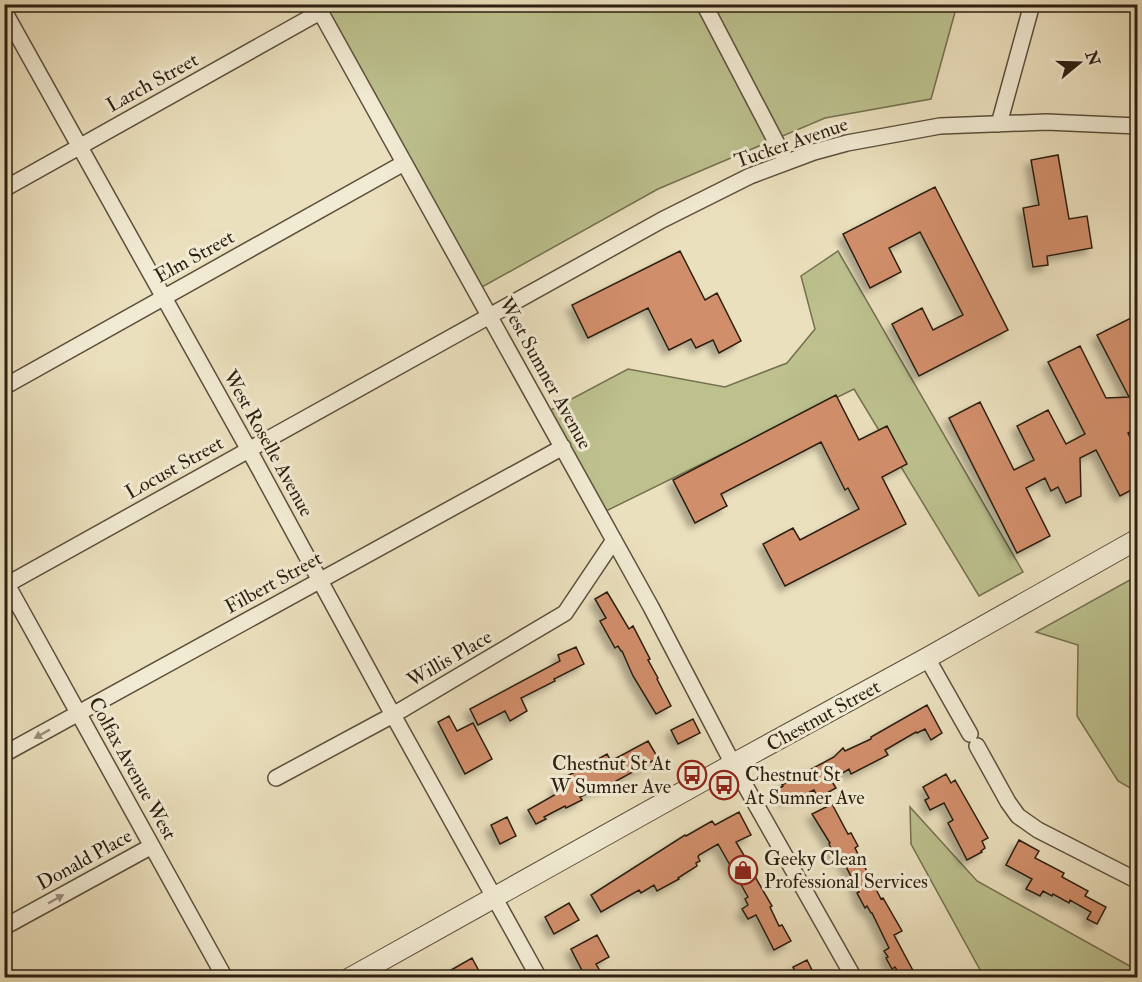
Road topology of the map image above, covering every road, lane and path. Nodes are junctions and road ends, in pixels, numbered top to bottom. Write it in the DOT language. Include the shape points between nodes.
graph roads {
  1 [pos="704,4"];
  2 [pos="1032,4"];
  3 [pos="318,8"];
  4 [pos="4,11"];
  5 [pos="999,124"];
  6 [pos="1137,126"];
  7 [pos="80,147"];
  8 [pos="786,161"];
  9 [pos="404,163"];
  10 [pos="4,189"];
  11 [pos="164,297"];
  12 [pos="490,315"];
  13 [pos="4,387"];
  14 [pos="563,447"];
  15 [pos="249,450"];
  16 [pos="1137,539"];
  17 [pos="614,540"];
  18 [pos="320,580"];
  19 [pos="5,583"];
  20 [pos="927,658"];
  21 [pos="79,713"];
  22 [pos="393,715"];
  23 [pos="4,754"];
  24 [pos="733,764"];
  25 [pos="276,778"];
  26 [pos="152,846"];
  27 [pos="1137,881"];
  28 [pos="494,897"];
  29 [pos="4,927"];
  30 [pos="225,978"];
  31 [pos="350,978"];
  32 [pos="539,978"];
  33 [pos="854,978"];
  1 -- 8 [label="street"];
  2 -- 5 [label="street"];
  3 -- 7 [label="street, Larch Street"];
  3 -- 9 [label="street, West Sumner Avenue"];
  4 -- 7 [label="street, West Roselle Avenue"];
  5 -- 6 [label="street, Tucker Avenue"];
  5 -- 8 [label="street, Tucker Avenue" via="940,126 847,143"];
  7 -- 10 [label="street, Larch Street"];
  7 -- 11 [label="street, West Roselle Avenue"];
  8 -- 12 [label="street, Tucker Avenue" via="662,220"];
  9 -- 11 [label="street, Elm Street"];
  9 -- 12 [label="street, West Sumner Avenue"];
  11 -- 13 [label="street, Elm Street"];
  11 -- 15 [label="street, West Roselle Avenue"];
  12 -- 14 [label="street, West Sumner Avenue"];
  12 -- 15 [label="street, Locust Street"];
  14 -- 17 [label="street, West Sumner Avenue"];
  14 -- 18 [label="street, Filbert Street"];
  15 -- 18 [label="street, West Roselle Avenue"];
  15 -- 19 [label="street, Locust Street"];
  16 -- 20 [label="street, Chestnut Street"];
  17 -- 22 [label="street, Willis Place" via="565,613"];
  17 -- 24 [label="street, West Sumner Avenue"];
  18 -- 21 [label="street, Filbert Street"];
  18 -- 22 [label="street, West Roselle Avenue"];
  19 -- 21 [label="street, Colfax Avenue West"];
  20 -- 24 [label="street, Chestnut Street"];
  20 -- 27 [label="street" via="1018,816"];
  21 -- 23 [label="street, Filbert Street, one-way"];
  21 -- 26 [label="street, Colfax Avenue West"];
  22 -- 25 [label="street, Willis Place"];
  22 -- 28 [label="street, West Roselle Avenue"];
  24 -- 28 [label="street, Chestnut Street"];
  24 -- 33 [label="street, West Sumner Avenue"];
  29 -- 26 [label="street, Donald Place, one-way"];
  26 -- 30 [label="street, Colfax Avenue West"];
  28 -- 31 [label="street, Chestnut Street"];
  28 -- 32 [label="street, West Roselle Avenue"];
}
